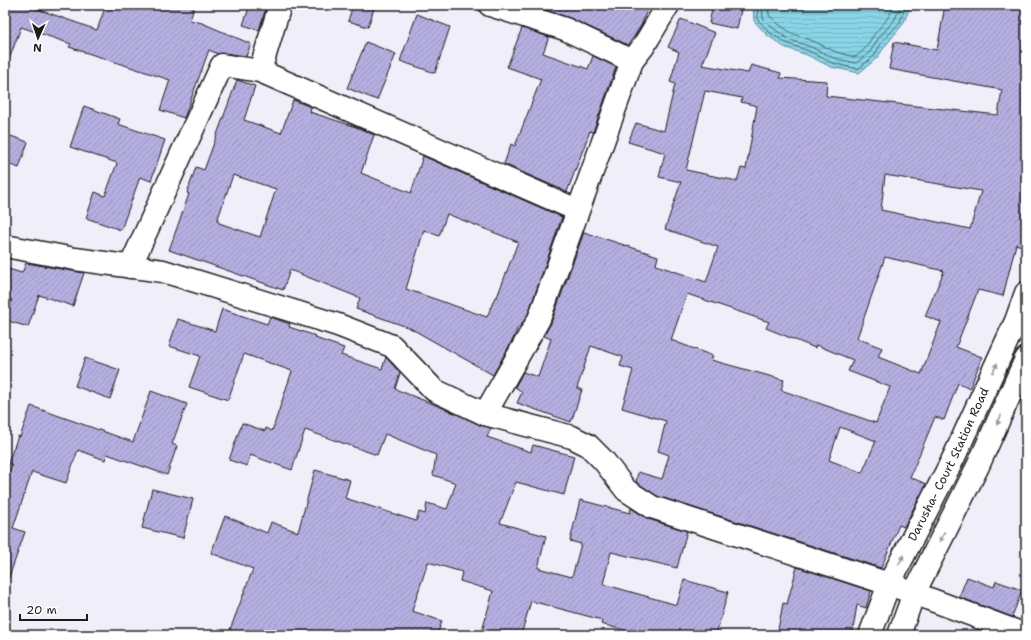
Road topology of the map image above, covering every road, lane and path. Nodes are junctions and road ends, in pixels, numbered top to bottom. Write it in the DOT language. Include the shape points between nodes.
graph roads {
  1 [pos="280,5"];
  2 [pos="668,5"];
  3 [pos="501,7"];
  4 [pos="632,61"];
  5 [pos="260,71"];
  6 [pos="578,210"];
  7 [pos="5,246"];
  8 [pos="130,267"];
  9 [pos="1026,293"];
  10 [pos="1021,323"];
  11 [pos="1026,359"];
  12 [pos="485,414"];
  13 [pos="889,584"];
  14 [pos="914,593"];
  15 [pos="870,635"];
  16 [pos="899,635"];
  17 [pos="1026,635"];
  1 -- 5 [label="street"];
  2 -- 4 [label="street"];
  3 -- 4 [label="street" via="565,29"];
  4 -- 6 [label="street"];
  5 -- 6 [label="street"];
  5 -- 8 [label="street" via="222,65"];
  6 -- 12 [label="street" via="539,319"];
  7 -- 8 [label="street"];
  8 -- 12 [label="street" via="163,271 338,325 392,346 434,390"];
  9 -- 10 [label="street, Darusha- Court Station Road"];
  13 -- 10 [label="street, Darusha- Court Station Road, one-way"];
  11 -- 14 [label="street, one-way" via="978,466"];
  12 -- 13 [label="street" via="572,437 588,445 626,490 652,507"];
  13 -- 14 [label="street"];
  13 -- 15 [label="street, Darusha- Court Station Road"];
  14 -- 16 [label="street"];
  14 -- 17 [label="street"];
}
